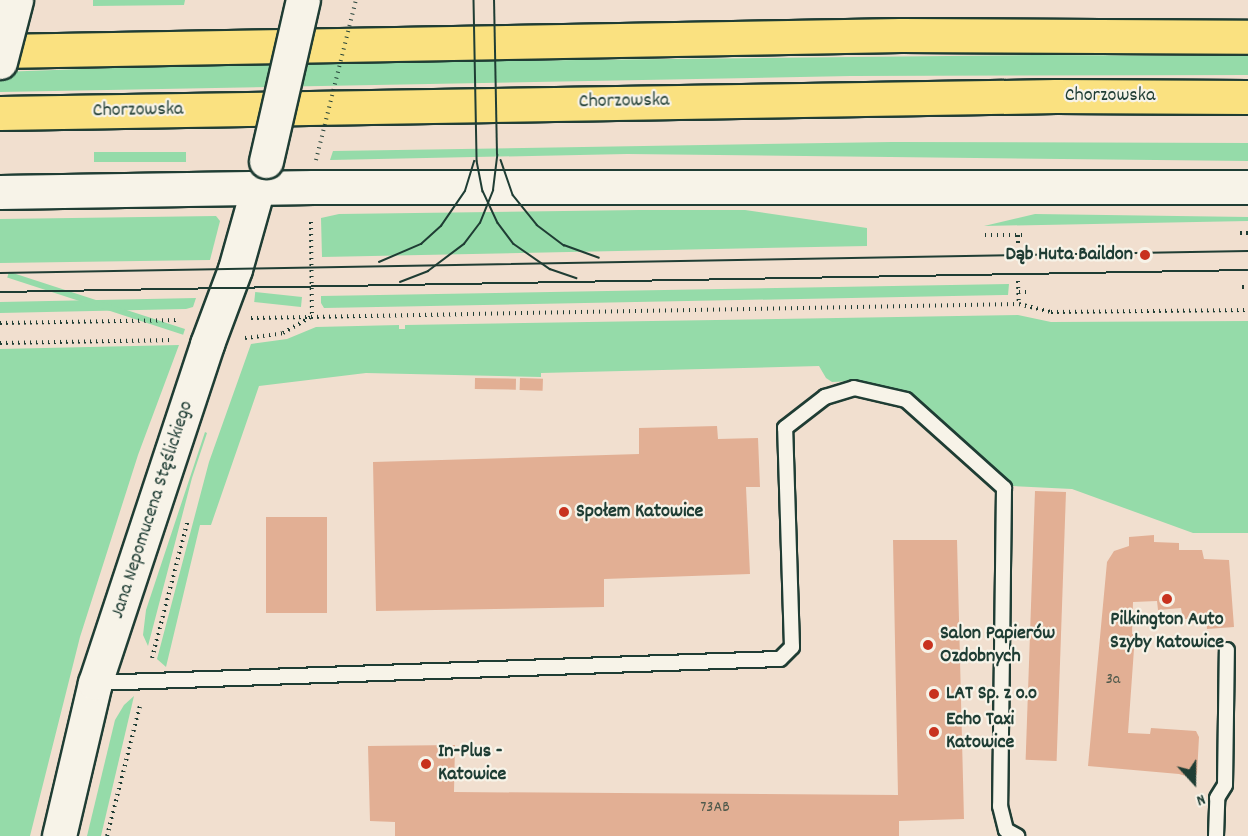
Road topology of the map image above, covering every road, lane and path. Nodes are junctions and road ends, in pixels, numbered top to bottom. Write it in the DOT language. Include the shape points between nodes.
graph roads {
  1 [pos="16,0"];
  2 [pos="303,0"];
  3 [pos="356,0"];
  4 [pos="1248,37"];
  5 [pos="0,51"];
  6 [pos="0,62"];
  7 [pos="1248,97"];
  8 [pos="0,113"];
  9 [pos="316,160"];
  10 [pos="262,174"];
  11 [pos="1248,187"];
  12 [pos="0,192"];
  13 [pos="311,222"];
  14 [pos="1240,233"];
  15 [pos="1248,233"];
  16 [pos="984,235"];
  17 [pos="1018,235"];
  18 [pos="1027,235"];
  19 [pos="1018,246"];
  20 [pos="1018,281"];
  21 [pos="1242,287"];
  22 [pos="1248,287"];
  23 [pos="1030,291"];
  24 [pos="1018,292"];
  25 [pos="1018,304"];
  26 [pos="1248,310"];
  27 [pos="312,317"];
  28 [pos="247,318"];
  29 [pos="189,320"];
  30 [pos="0,323"];
  31 [pos="247,338"];
  32 [pos="238,339"];
  33 [pos="179,340"];
  34 [pos="0,343"];
  35 [pos="243,349"];
  36 [pos="190,509"];
  37 [pos="1227,650"];
  38 [pos="146,680"];
  39 [pos="96,683"];
  40 [pos="59,836"];
  41 [pos="107,836"];
  42 [pos="1017,836"];
  43 [pos="1216,836"];
  1 -- 6 [label="main road, bridge"];
  2 -- 10 [label="main road, Jana Nepomucena Stęślickiego, bridge"];
  3 -- 9 [label="path, bridge"];
  4 -- 5 [label="main road" via="901,35"];
  7 -- 8 [label="main road, Chorzowska" via="1020,96"];
  10 -- 11 [label="main road"];
  10 -- 12 [label="main road"];
  10 -- 39 [label="main road, Jana Nepomucena Stęślickiego" via="235,269"];
  13 -- 27 [label="path"];
  14 -- 15 [label="path"];
  16 -- 17 [label="path"];
  17 -- 18 [label="path"];
  17 -- 19 [label="path"];
  20 -- 24 [label="path"];
  21 -- 22 [label="path"];
  23 -- 24 [label="path"];
  24 -- 25 [label="path"];
  25 -- 26 [label="path" via="1051,312"];
  25 -- 27 [label="path"];
  27 -- 28 [label="path"];
  27 -- 31 [label="path" via="283,333"];
  29 -- 30 [label="path"];
  31 -- 32 [label="path"];
  31 -- 35 [label="path"];
  33 -- 34 [label="path"];
  36 -- 38 [label="path"];
  37 -- 43 [label="lane" via="1225,785 1217,798"];
  38 -- 39 [label="lane"];
  38 -- 41 [label="path"];
  38 -- 42 [label="lane" via="780,659 792,647 785,428 825,397 854,388 906,400 1004,488 1000,806 1006,830"];
  39 -- 40 [label="main road, Jana Nepomucena Stęślickiego"];
}
